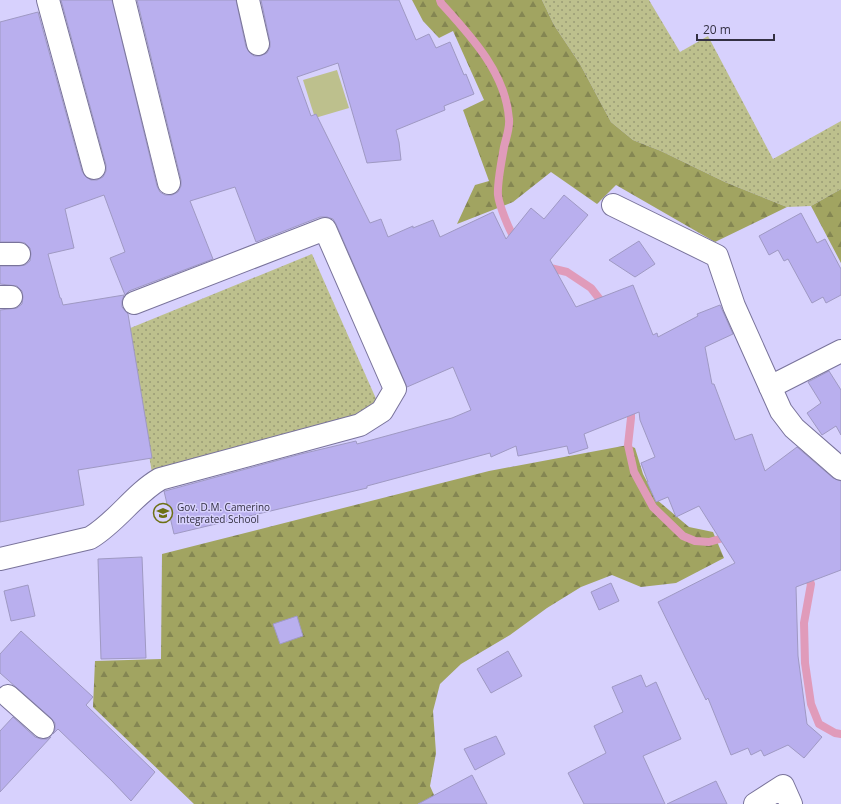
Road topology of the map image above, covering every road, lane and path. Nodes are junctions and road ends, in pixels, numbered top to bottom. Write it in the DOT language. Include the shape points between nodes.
graph roads {
  1 [pos="48,0"];
  2 [pos="124,0"];
  3 [pos="248,0"];
  4 [pos="258,44"];
  5 [pos="94,168"];
  6 [pos="169,183"];
  7 [pos="613,205"];
  8 [pos="134,304"];
  9 [pos="841,350"];
  10 [pos="770,387"];
  11 [pos="841,469"];
  12 [pos="0,559"];
  13 [pos="3,696"];
  14 [pos="43,727"];
  15 [pos="755,804"];
  16 [pos="791,804"];
  1 -- 5 [label="street"];
  2 -- 6 [label="street"];
  3 -- 4 [label="street"];
  7 -- 10 [label="street" via="717,256 734,306"];
  8 -- 12 [label="street" via="325,229 395,389 382,411 360,425 160,479 90,538"];
  9 -- 10 [label="street"];
  10 -- 11 [label="street" via="781,411 794,428"];
  13 -- 14 [label="street"];
  15 -- 16 [label="street" via="783,786"];
}
